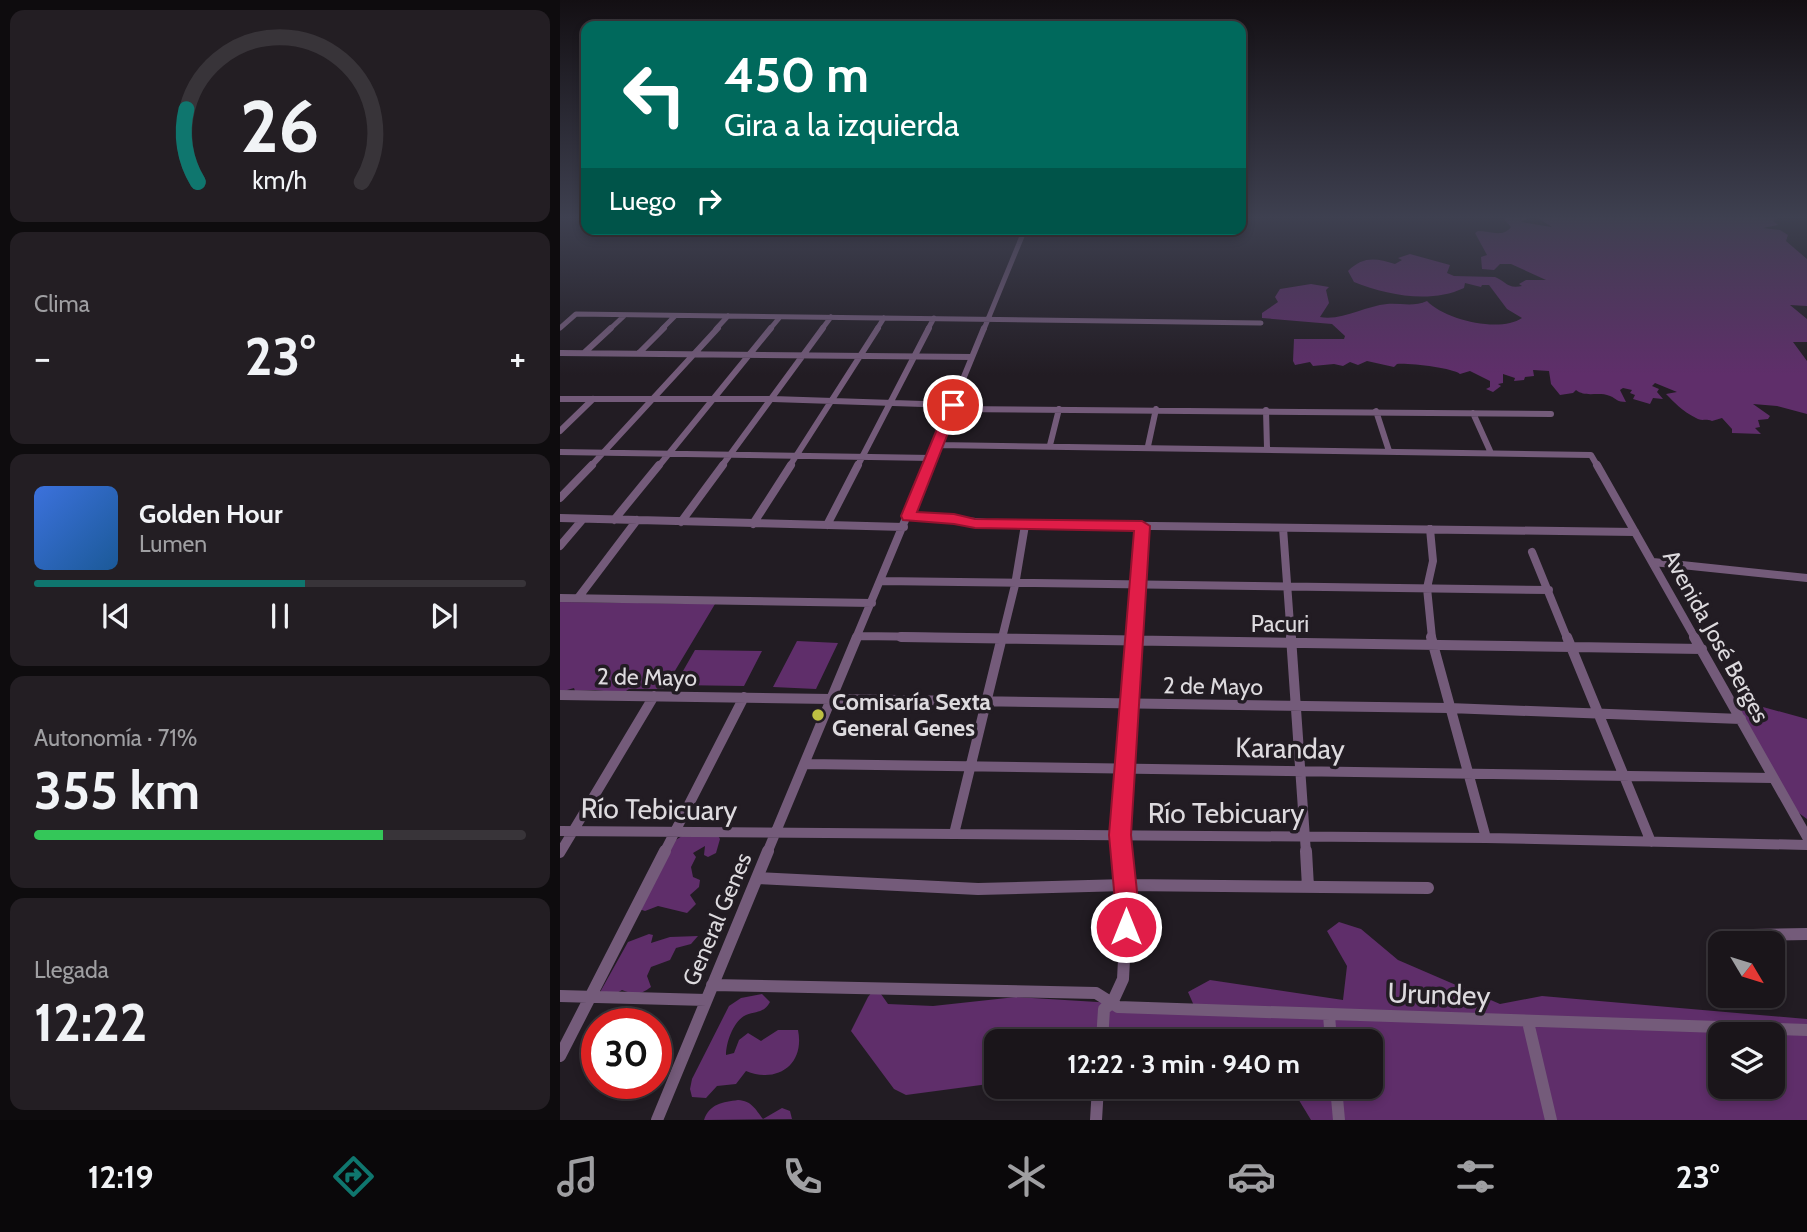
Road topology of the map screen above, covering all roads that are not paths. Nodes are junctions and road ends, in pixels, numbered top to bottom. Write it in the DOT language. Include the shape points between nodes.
graph roads {
  1 [pos="1008,270"];
  2 [pos="625,315"];
  3 [pos="675,316"];
  4 [pos="728,316"];
  5 [pos="780,317"];
  6 [pos="831,317"];
  7 [pos="884,318"];
  8 [pos="934,318"];
  9 [pos="989,319"];
  10 [pos="1261,323"];
  11 [pos="560,328"];
  12 [pos="560,353"];
  13 [pos="584,353"];
  14 [pos="639,353"];
  15 [pos="696,353"];
  16 [pos="750,354"];
  17 [pos="804,355"];
  18 [pos="861,355"];
  19 [pos="915,356"];
  20 [pos="972,357"];
  21 [pos="560,399"];
  22 [pos="593,399"];
  23 [pos="655,399"];
  24 [pos="713,399"];
  25 [pos="773,399"];
  26 [pos="833,400"];
  27 [pos="891,402"];
  28 [pos="952,407"];
  29 [pos="1059,409"];
  30 [pos="1156,409"];
  31 [pos="1266,410"];
  32 [pos="1376,411"];
  33 [pos="1473,413"];
  34 [pos="1551,414"];
  35 [pos="560,431"];
  36 [pos="937,445"];
  37 [pos="1050,445"];
  38 [pos="1148,446"];
  39 [pos="1267,448"];
  40 [pos="1389,451"];
  41 [pos="560,452"];
  42 [pos="601,453"];
  43 [pos="668,453"];
  44 [pos="1491,453"];
  45 [pos="730,455"];
  46 [pos="796,456"];
  47 [pos="862,457"];
  48 [pos="932,458"];
  49 [pos="560,498"];
  50 [pos="908,516"];
  51 [pos="560,518"];
  52 [pos="583,519"];
  53 [pos="614,520"];
  54 [pos="637,520"];
  55 [pos="681,522"];
  56 [pos="753,523"];
  57 [pos="1025,525"];
  58 [pos="827,526"];
  59 [pos="1142,526"];
  60 [pos="904,527"];
  61 [pos="1283,528"];
  62 [pos="1430,529"];
  63 [pos="1635,532"];
  64 [pos="560,546"];
  65 [pos="1532,552"];
  66 [pos="1653,562"];
  67 [pos="1807,578"];
  68 [pos="881,581"];
  69 [pos="1015,585"];
  70 [pos="1140,586"];
  71 [pos="1287,587"];
  72 [pos="1427,588"];
  73 [pos="1549,590"];
  74 [pos="560,598"];
  75 [pos="578,598"];
  76 [pos="872,603"];
  77 [pos="858,636"];
  78 [pos="1002,639"];
  79 [pos="1135,642"];
  80 [pos="1290,643"];
  81 [pos="1432,644"];
  82 [pos="1573,647"];
  83 [pos="1702,649"];
  84 [pos="563,695"];
  85 [pos="654,696"];
  86 [pos="744,697"];
  87 [pos="831,700"];
  88 [pos="986,702"];
  89 [pos="560,704"];
  90 [pos="1129,705"];
  91 [pos="1296,706"];
  92 [pos="1449,708"];
  93 [pos="1600,713"];
  94 [pos="1741,719"];
  95 [pos="806,764"];
  96 [pos="971,767"];
  97 [pos="1125,768"];
  98 [pos="1301,771"];
  99 [pos="1466,772"];
  100 [pos="1623,774"];
  101 [pos="1773,778"];
  102 [pos="560,831"];
  103 [pos="573,831"];
  104 [pos="675,832"];
  105 [pos="776,833"];
  106 [pos="954,834"];
  107 [pos="1120,835"];
  108 [pos="1306,837"];
  109 [pos="1807,837"];
  110 [pos="1486,838"];
  111 [pos="1651,842"];
  112 [pos="1807,845"];
  113 [pos="560,853"];
  114 [pos="757,878"];
  115 [pos="1125,885"];
  116 [pos="1308,887"];
  117 [pos="1428,888"];
  118 [pos="1785,934"];
  119 [pos="1807,934"];
  120 [pos="712,985"];
  121 [pos="560,996"];
  122 [pos="590,996"];
  123 [pos="706,1000"];
  124 [pos="1112,1003"];
  125 [pos="1329,1015"];
  126 [pos="1528,1022"];
  127 [pos="1103,1029"];
  128 [pos="1330,1029"];
  129 [pos="1807,1030"];
  130 [pos="560,1056"];
  131 [pos="1097,1099"];
  132 [pos="1337,1099"];
  133 [pos="657,1120"];
  134 [pos="1096,1120"];
  135 [pos="1339,1120"];
  136 [pos="1551,1120"];
  1 -- 9 [label="street, General Genes"];
  2 -- 3 [label="street"];
  2 -- 11 [label="street" via="576,314"];
  2 -- 13 [label="street"];
  3 -- 4 [label="street"];
  3 -- 14 [label="street"];
  4 -- 5 [label="street"];
  4 -- 15 [label="street"];
  5 -- 6 [label="street"];
  5 -- 16 [label="street"];
  6 -- 7 [label="street"];
  6 -- 17 [label="street"];
  7 -- 8 [label="street"];
  7 -- 18 [label="street"];
  8 -- 9 [label="street"];
  8 -- 19 [label="street"];
  9 -- 10 [label="street"];
  9 -- 20 [label="street, General Genes"];
  12 -- 13 [label="street"];
  13 -- 14 [label="street"];
  14 -- 15 [label="street"];
  15 -- 16 [label="street"];
  15 -- 23 [label="street"];
  16 -- 17 [label="street"];
  16 -- 24 [label="street"];
  17 -- 18 [label="street"];
  17 -- 25 [label="street"];
  18 -- 19 [label="street"];
  18 -- 26 [label="street"];
  19 -- 20 [label="street"];
  19 -- 27 [label="street"];
  20 -- 28 [label="street, General Genes"];
  21 -- 22 [label="street"];
  22 -- 23 [label="street"];
  22 -- 35 [label="street"];
  23 -- 24 [label="street"];
  23 -- 42 [label="street"];
  24 -- 25 [label="street"];
  24 -- 43 [label="street"];
  25 -- 26 [label="street"];
  25 -- 45 [label="street"];
  26 -- 27 [label="street"];
  26 -- 46 [label="street"];
  27 -- 28 [label="street"];
  27 -- 47 [label="street"];
  28 -- 29 [label="street"];
  28 -- 36 [label="street, General Genes"];
  29 -- 30 [label="street"];
  29 -- 37 [label="street"];
  30 -- 31 [label="street"];
  30 -- 38 [label="street"];
  31 -- 32 [label="street"];
  31 -- 39 [label="street"];
  32 -- 33 [label="street"];
  32 -- 40 [label="street"];
  33 -- 34 [label="street"];
  33 -- 44 [label="street"];
  36 -- 37 [label="street"];
  36 -- 48 [label="street, General Genes"];
  37 -- 38 [label="street"];
  38 -- 39 [label="street"];
  39 -- 40 [label="street"];
  40 -- 44 [label="street"];
  41 -- 42 [label="street"];
  42 -- 43 [label="street"];
  42 -- 49 [label="street"];
  43 -- 45 [label="street"];
  43 -- 53 [label="street"];
  44 -- 63 [label="street, Avenida José Berges" via="1591,455"];
  45 -- 46 [label="street"];
  45 -- 55 [label="street"];
  46 -- 47 [label="street"];
  46 -- 56 [label="street"];
  47 -- 48 [label="street"];
  47 -- 58 [label="street"];
  48 -- 50 [label="street, General Genes"];
  50 -- 57 [label="street"];
  50 -- 60 [label="street, General Genes"];
  51 -- 52 [label="street"];
  52 -- 53 [label="street"];
  52 -- 64 [label="street"];
  53 -- 54 [label="street"];
  54 -- 55 [label="street"];
  54 -- 75 [label="street"];
  55 -- 56 [label="street"];
  56 -- 58 [label="street"];
  57 -- 59 [label="street"];
  57 -- 69 [label="street"];
  58 -- 60 [label="street"];
  59 -- 61 [label="street"];
  59 -- 70 [label="street"];
  60 -- 68 [label="street, General Genes"];
  61 -- 62 [label="street"];
  61 -- 71 [label="street"];
  62 -- 63 [label="street"];
  62 -- 72 [label="street" via="1433,561"];
  63 -- 66 [label="street, Avenida José Berges"];
  65 -- 73 [label="street"];
  66 -- 67 [label="street"];
  66 -- 83 [label="street, Avenida José Berges"];
  68 -- 69 [label="street"];
  68 -- 76 [label="street, General Genes"];
  69 -- 70 [label="street"];
  69 -- 78 [label="street"];
  70 -- 71 [label="street"];
  70 -- 79 [label="street"];
  71 -- 72 [label="street"];
  71 -- 80 [label="street"];
  72 -- 73 [label="street"];
  72 -- 81 [label="street"];
  73 -- 82 [label="street"];
  74 -- 75 [label="street"];
  75 -- 76 [label="street"];
  76 -- 77 [label="street, General Genes"];
  77 -- 78 [label="street, Pacuri"];
  77 -- 87 [label="street, General Genes"];
  78 -- 79 [label="street, Pacuri"];
  78 -- 88 [label="street"];
  79 -- 80 [label="street, Pacuri"];
  79 -- 90 [label="street"];
  80 -- 81 [label="street, Pacuri"];
  80 -- 91 [label="street"];
  81 -- 82 [label="street, Pacuri"];
  81 -- 92 [label="street"];
  82 -- 83 [label="street, Pacuri"];
  82 -- 93 [label="street"];
  83 -- 94 [label="street, Avenida José Berges"];
  84 -- 85 [label="street, 2 de Mayo"];
  84 -- 89 [label="street"];
  85 -- 86 [label="street, 2 de Mayo"];
  85 -- 103 [label="street"];
  86 -- 87 [label="street, 2 de Mayo"];
  86 -- 104 [label="street"];
  87 -- 88 [label="street, 2 de Mayo"];
  87 -- 95 [label="street, General Genes"];
  88 -- 90 [label="street, 2 de Mayo"];
  88 -- 96 [label="street"];
  90 -- 91 [label="street, 2 de Mayo"];
  90 -- 97 [label="street"];
  91 -- 92 [label="street, 2 de Mayo"];
  91 -- 98 [label="street"];
  92 -- 93 [label="street, 2 de Mayo"];
  92 -- 99 [label="street"];
  93 -- 94 [label="street, 2 de Mayo"];
  93 -- 100 [label="street"];
  94 -- 101 [label="street, Avenida José Berges"];
  95 -- 96 [label="street, Karanday"];
  95 -- 105 [label="street, General Genes"];
  96 -- 97 [label="street, Karanday"];
  96 -- 106 [label="street"];
  97 -- 98 [label="street, Karanday"];
  97 -- 107 [label="street"];
  98 -- 99 [label="street, Karanday"];
  98 -- 108 [label="street"];
  99 -- 100 [label="street, Karanday"];
  99 -- 110 [label="street"];
  100 -- 101 [label="street, Karanday"];
  100 -- 111 [label="street"];
  101 -- 109 [label="street, Avenida José Berges"];
  102 -- 103 [label="street, Río Tebicuary"];
  103 -- 104 [label="street, Río Tebicuary"];
  103 -- 113 [label="street"];
  104 -- 105 [label="street, Río Tebicuary"];
  104 -- 122 [label="street"];
  105 -- 106 [label="street, Río Tebicuary"];
  105 -- 114 [label="street, General Genes"];
  106 -- 107 [label="street, Río Tebicuary"];
  107 -- 108 [label="street, Río Tebicuary"];
  107 -- 115 [label="street"];
  108 -- 110 [label="street, Río Tebicuary"];
  108 -- 116 [label="street"];
  110 -- 111 [label="street, Río Tebicuary"];
  111 -- 112 [label="street, Río Tebicuary"];
  114 -- 115 [label="street" via="978,890"];
  114 -- 120 [label="street, General Genes"];
  115 -- 116 [label="street"];
  115 -- 124 [label="street" via="1123,979"];
  116 -- 117 [label="street"];
  118 -- 119 [label="street"];
  120 -- 123 [label="street, General Genes"];
  120 -- 124 [label="street, Urundey" via="1096,993"];
  121 -- 122 [label="street"];
  122 -- 123 [label="street"];
  122 -- 130 [label="street"];
  123 -- 133 [label="street, General Genes"];
  124 -- 125 [label="street, Urundey" via="1118,1007"];
  124 -- 127 [label="street" via="1104,1009"];
  125 -- 126 [label="street, Urundey"];
  125 -- 128 [label="street"];
  126 -- 129 [label="street, Urundey"];
  126 -- 136 [label="street"];
  131 -- 134 [label="street"];
  132 -- 135 [label="street"];
}
